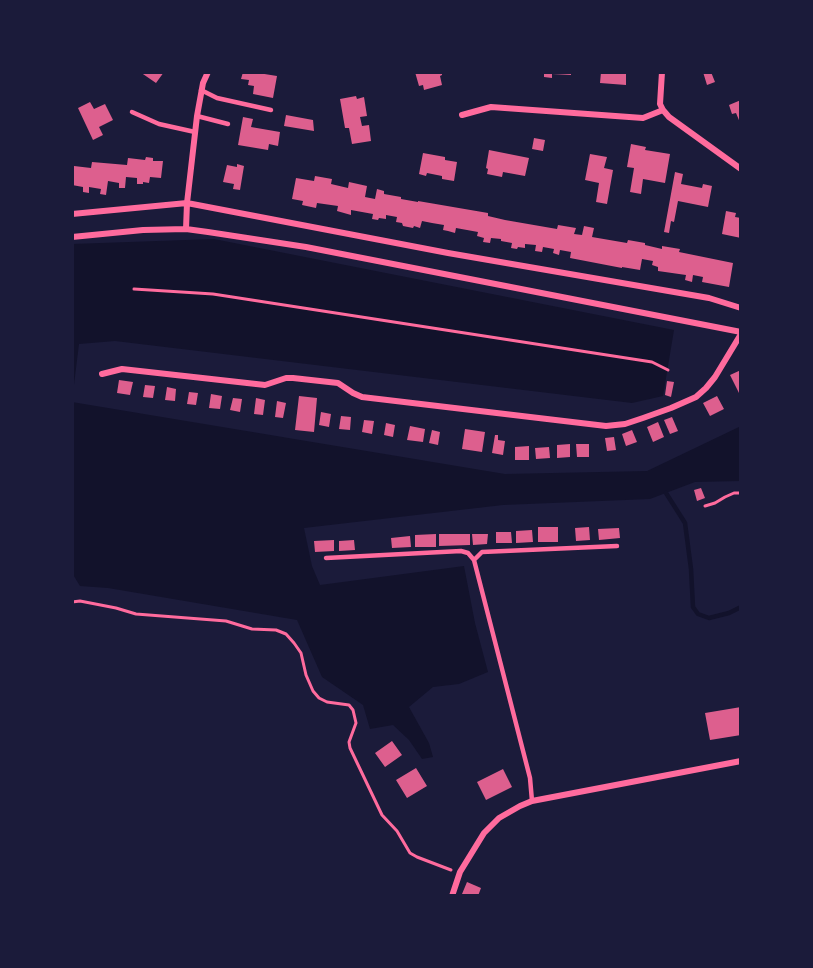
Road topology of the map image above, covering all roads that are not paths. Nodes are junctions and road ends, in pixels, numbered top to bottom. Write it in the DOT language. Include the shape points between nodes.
graph roads {
  1 [pos="208,72"];
  2 [pos="662,72"];
  3 [pos="201,90"];
  4 [pos="271,110"];
  5 [pos="663,110"];
  6 [pos="132,112"];
  7 [pos="462,115"];
  8 [pos="197,116"];
  9 [pos="228,124"];
  10 [pos="195,132"];
  11 [pos="741,169"];
  12 [pos="187,203"];
  13 [pos="72,214"];
  14 [pos="186,229"];
  15 [pos="72,237"];
  16 [pos="741,308"];
  17 [pos="741,333"];
  18 [pos="102,374"];
  19 [pos="617,546"];
  20 [pos="326,558"];
  21 [pos="474,560"];
  22 [pos="741,761"];
  23 [pos="532,801"];
  24 [pos="452,896"];
  1 -- 3 [label="street"];
  2 -- 5 [label="street"];
  3 -- 4 [label="lane" via="217,98"];
  3 -- 8 [label="street"];
  5 -- 7 [label="street" via="643,118 491,107"];
  5 -- 11 [label="street"];
  6 -- 10 [label="lane" via="159,124"];
  8 -- 9 [label="lane"];
  8 -- 10 [label="street"];
  10 -- 12 [label="street"];
  12 -- 13 [label="street"];
  12 -- 14 [label="street"];
  12 -- 16 [label="street" via="709,298"];
  14 -- 15 [label="street"];
  14 -- 17 [label="street" via="317,249"];
  17 -- 18 [label="street" via="715,377 696,397 625,424 606,426 362,397 338,383 293,378 265,385 122,369"];
  19 -- 21 [label="lane" via="483,552"];
  20 -- 21 [label="lane" via="461,551 468,552"];
  21 -- 23 [label="lane" via="530,778"];
  22 -- 23 [label="street"];
  23 -- 24 [label="street" via="490,826 460,872"];
}
